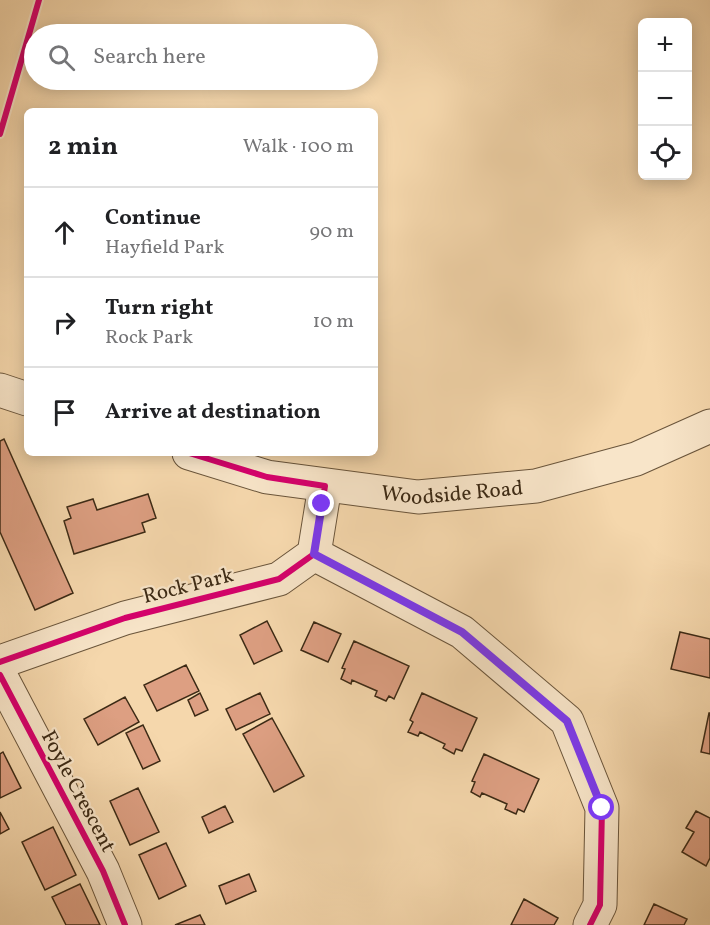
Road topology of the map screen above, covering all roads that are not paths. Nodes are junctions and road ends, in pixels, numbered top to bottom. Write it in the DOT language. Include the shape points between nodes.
graph roads {
  1 [pos="0,390"];
  2 [pos="24,398"];
  3 [pos="710,426"];
  4 [pos="199,456"];
  5 [pos="325,486"];
  6 [pos="314,554"];
  7 [pos="0,662"];
  8 [pos="0,675"];
  9 [pos="124,925"];
  10 [pos="590,925"];
  1 -- 2 [label="street"];
  3 -- 5 [label="street, Woodside Road" via="636,459 536,486 418,497"];
  4 -- 5 [label="street, Woodside Road" via="267,477"];
  5 -- 6 [label="street"];
  6 -- 7 [label="street, Rock Park" via="279,579 125,618"];
  6 -- 10 [label="street" via="462,632 567,721 602,808 600,905"];
  8 -- 9 [label="street, Foyle Crescent" via="103,871"];
}
